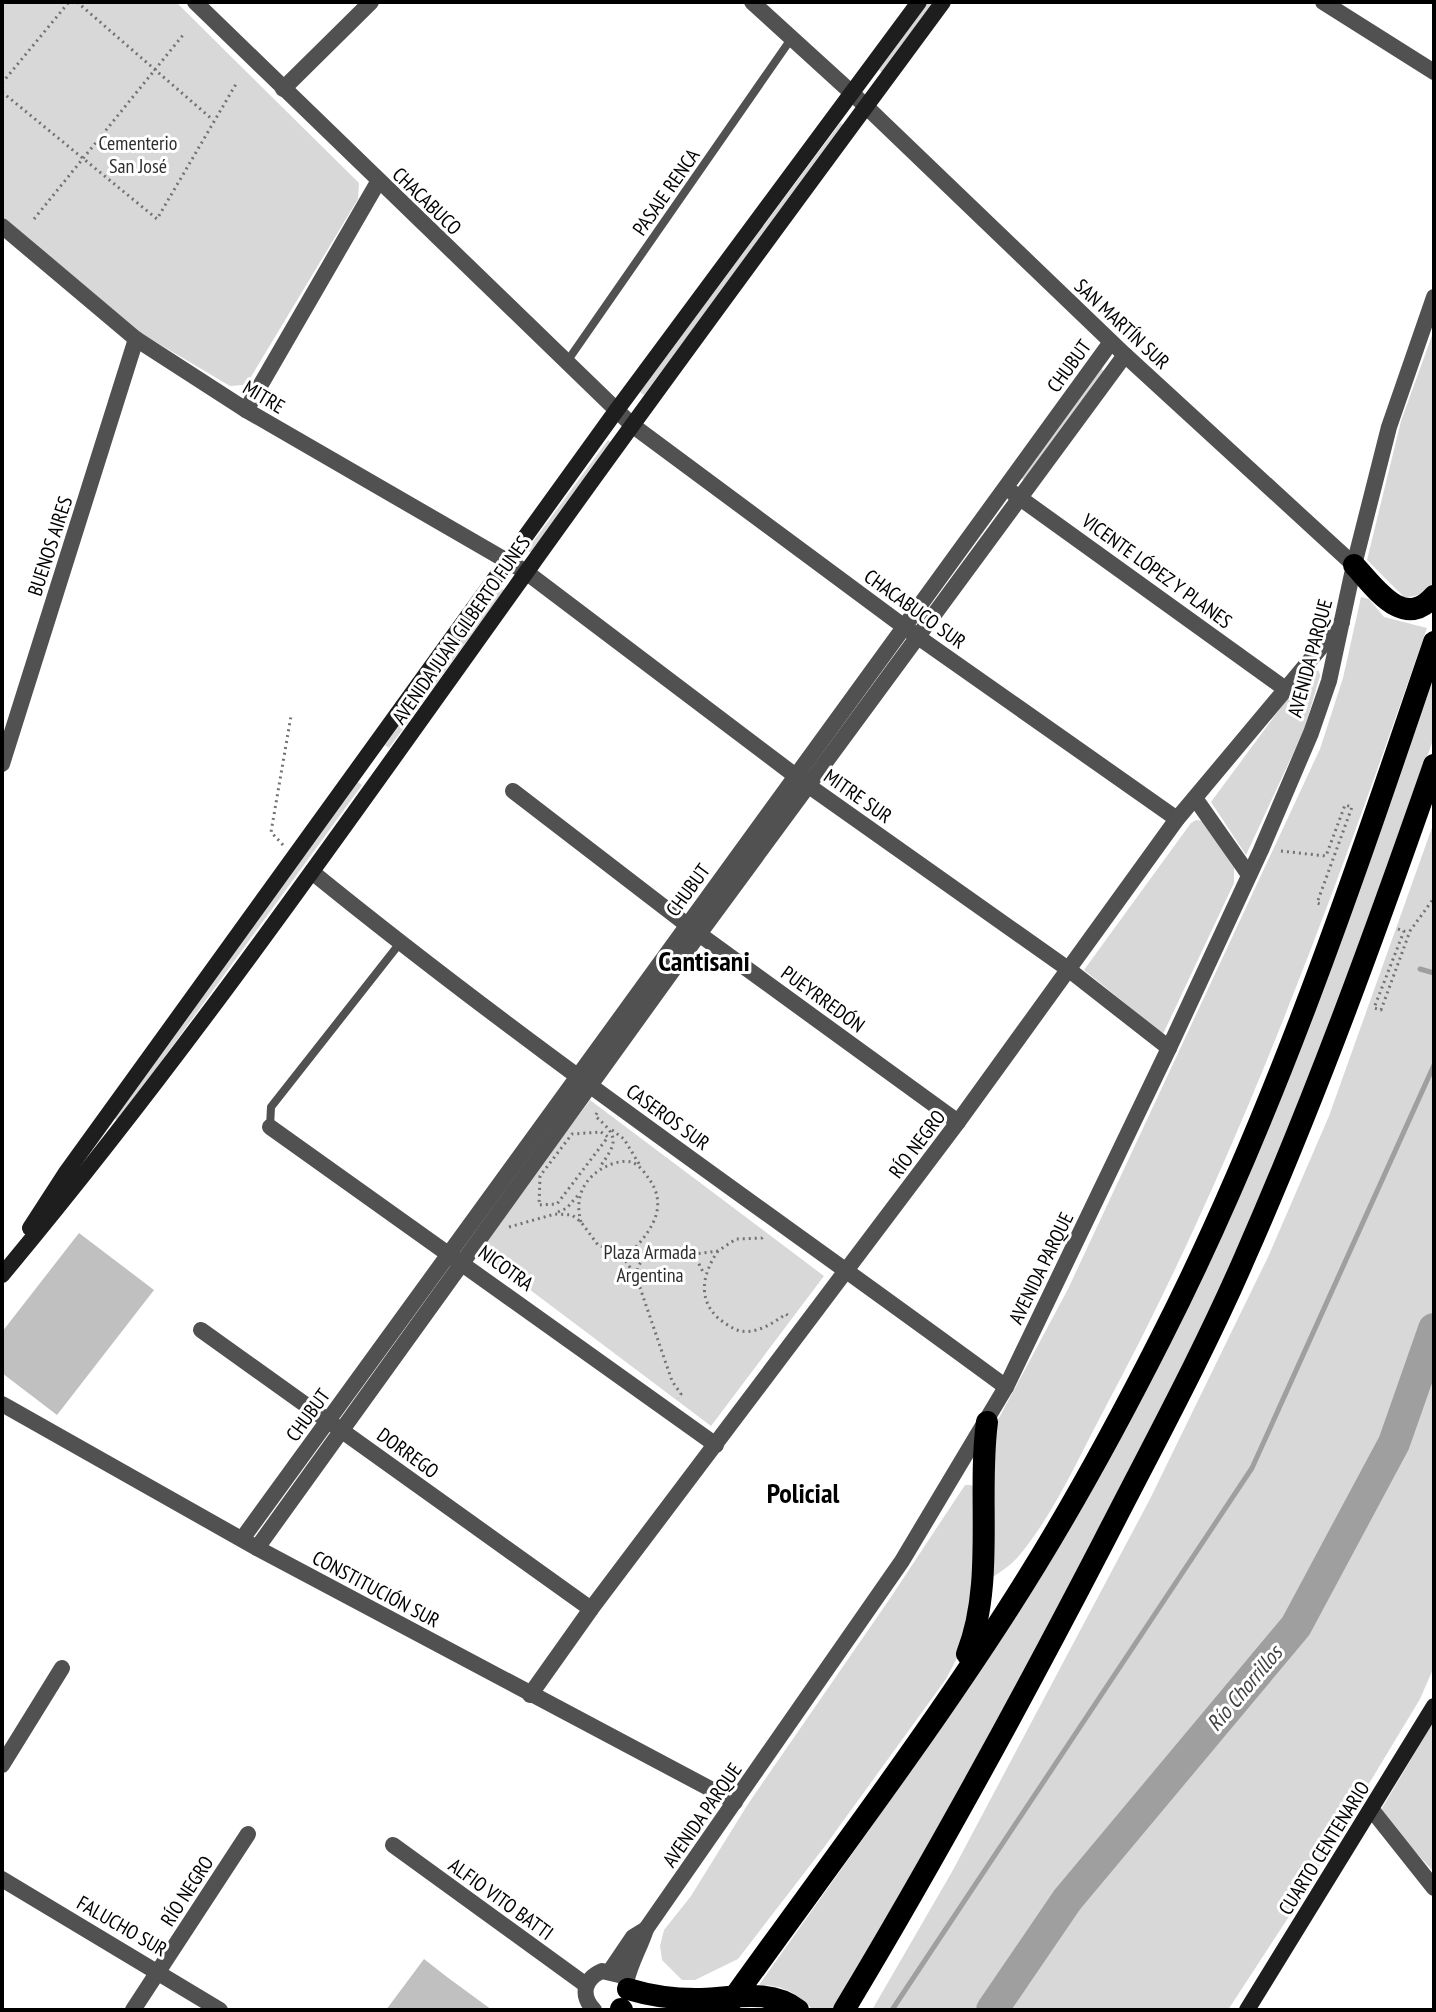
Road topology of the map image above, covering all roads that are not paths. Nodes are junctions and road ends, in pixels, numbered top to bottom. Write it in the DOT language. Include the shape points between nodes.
graph roads {
  1 [pos="195,2"];
  2 [pos="371,2"];
  3 [pos="752,2"];
  4 [pos="919,2"];
  5 [pos="943,2"];
  6 [pos="1323,2"];
  7 [pos="792,38"];
  8 [pos="1434,72"];
  9 [pos="283,89"];
  10 [pos="853,94"];
  11 [pos="866,107"];
  12 [pos="378,182"];
  13 [pos="2,226"];
  14 [pos="1434,297"];
  15 [pos="136,339"];
  16 [pos="1111,342"];
  17 [pos="1125,355"];
  18 [pos="566,363"];
  19 [pos="246,410"];
  20 [pos="616,411"];
  21 [pos="632,425"];
  22 [pos="1005,487"];
  23 [pos="1020,498"];
  24 [pos="508,562"];
  25 [pos="1354,565"];
  26 [pos="526,572"];
  27 [pos="1434,596"];
  28 [pos="1342,622"];
  29 [pos="904,626"];
  30 [pos="918,637"];
  31 [pos="1434,642"];
  32 [pos="1284,688"];
  33 [pos="366,756"];
  34 [pos="2,764"];
  35 [pos="1434,765"];
  36 [pos="385,770"];
  37 [pos="803,781"];
  38 [pos="513,791"];
  39 [pos="1195,798"];
  40 [pos="1177,819"];
  41 [pos="312,872"];
  42 [pos="1249,875"];
  43 [pos="693,930"];
  44 [pos="400,943"];
  45 [pos="1068,969"];
  46 [pos="1169,1048"];
  47 [pos="584,1082"];
  48 [pos="958,1122"];
  49 [pos="270,1127"];
  50 [pos="450,1253"];
  51 [pos="464,1263"];
  52 [pos="848,1270"];
  53 [pos="2,1273"];
  54 [pos="201,1330"];
  55 [pos="1006,1387"];
  56 [pos="2,1404"];
  57 [pos="328,1421"];
  58 [pos="987,1422"];
  59 [pos="342,1431"];
  60 [pos="716,1445"];
  61 [pos="242,1539"];
  62 [pos="257,1548"];
  63 [pos="591,1609"];
  64 [pos="62,1668"];
  65 [pos="952,1692"];
  66 [pos="530,1695"];
  67 [pos="1434,1706"];
  68 [pos="2,1765"];
  69 [pos="735,1802"];
  70 [pos="1372,1810"];
  71 [pos="248,1834"];
  72 [pos="393,1845"];
  73 [pos="2,1879"];
  74 [pos="1434,1888"];
  75 [pos="646,1929"];
  76 [pos="610,1971"];
  77 [pos="158,1973"];
  78 [pos="585,2000"];
  79 [pos="623,2000"];
  80 [pos="730,2004"];
  81 [pos="133,2010"];
  82 [pos="220,2010"];
  83 [pos="798,2010"];
  84 [pos="844,2010"];
  85 [pos="1247,2010"];
  1 -- 9 [label="street, CHACABUCO"];
  2 -- 9 [label="street"];
  3 -- 7 [label="street, SAN MARTÍN SUR"];
  4 -- 10 [label="main road, AVENIDA JUAN GILBERTO FUNES"];
  5 -- 11 [label="main road, AVENIDA JUAN GILBERTO FUNES"];
  6 -- 8 [label="street"];
  7 -- 10 [label="street, SAN MARTÍN SUR"];
  7 -- 18 [label="lane, PASAJE RENCA"];
  9 -- 12 [label="street, CHACABUCO"];
  10 -- 11 [label="street, SAN MARTÍN SUR"];
  10 -- 20 [label="main road, AVENIDA JUAN GILBERTO FUNES"];
  11 -- 16 [label="street, SAN MARTÍN SUR"];
  11 -- 21 [label="main road, AVENIDA JUAN GILBERTO FUNES"];
  12 -- 18 [label="street, CHACABUCO"];
  12 -- 19 [label="street"];
  13 -- 15 [label="street, MITRE"];
  14 -- 25 [label="street, AVENIDA PARQUE" via="1389,427"];
  15 -- 19 [label="street, MITRE"];
  15 -- 34 [label="street, BUENOS AIRES"];
  16 -- 17 [label="street, SAN MARTÍN SUR"];
  16 -- 22 [label="street, CHUBUT"];
  17 -- 23 [label="street, CHUBUT"];
  17 -- 25 [label="street, SAN MARTÍN SUR"];
  18 -- 20 [label="street, CHACABUCO"];
  19 -- 24 [label="street, MITRE"];
  20 -- 21 [label="street, CHACABUCO"];
  20 -- 24 [label="main road, AVENIDA JUAN GILBERTO FUNES"];
  21 -- 26 [label="main road, AVENIDA JUAN GILBERTO FUNES"];
  21 -- 29 [label="street, CHACABUCO SUR"];
  22 -- 23 [label="street, VICENTE LÓPEZ Y PLANES"];
  22 -- 29 [label="street, CHUBUT"];
  23 -- 30 [label="street, CHUBUT"];
  23 -- 32 [label="street, VICENTE LÓPEZ Y PLANES"];
  24 -- 26 [label="street, MITRE"];
  24 -- 33 [label="main road, AVENIDA JUAN GILBERTO FUNES"];
  25 -- 27 [label="highway" via="1402,609 1415,609"];
  25 -- 28 [label="street, AVENIDA PARQUE"];
  26 -- 36 [label="main road, AVENIDA JUAN GILBERTO FUNES"];
  26 -- 37 [label="street, MITRE SUR"];
  28 -- 32 [label="street, RÍO NEGRO"];
  28 -- 42 [label="street, AVENIDA PARQUE" via="1311,733"];
  29 -- 30 [label="street, CHACABUCO SUR"];
  29 -- 37 [label="street, CHUBUT"];
  30 -- 37 [label="street, CHUBUT"];
  30 -- 40 [label="street, CHACABUCO SUR"];
  31 -- 65 [label="highway" via="1346,898 1230,1190 1162,1337 1086,1476"];
  32 -- 39 [label="street, RÍO NEGRO"];
  33 -- 36 [label="main road"];
  33 -- 53 [label="main road, AVENIDA JUAN GILBERTO FUNES" via="65,1174"];
  35 -- 84 [label="highway" via="1314,1095 1244,1261 988,1762"];
  36 -- 41 [label="main road, AVENIDA JUAN GILBERTO FUNES"];
  37 -- 43 [label="street, CHUBUT"];
  37 -- 45 [label="street, MITRE SUR"];
  38 -- 43 [label="street, PUEYRREDÓN"];
  39 -- 40 [label="street, RÍO NEGRO"];
  39 -- 42 [label="street"];
  40 -- 45 [label="street, RÍO NEGRO"];
  41 -- 44 [label="street, CASEROS SUR"];
  41 -- 53 [label="main road, AVENIDA JUAN GILBERTO FUNES" via="82,1179"];
  42 -- 46 [label="street, AVENIDA PARQUE"];
  43 -- 47 [label="street, CHUBUT"];
  43 -- 48 [label="street, PUEYRREDÓN"];
  44 -- 47 [label="street, CASEROS SUR"];
  44 -- 49 [label="lane" via="271,1107"];
  45 -- 46 [label="street, MITRE SUR"];
  45 -- 48 [label="street, RÍO NEGRO"];
  46 -- 55 [label="street, AVENIDA PARQUE"];
  47 -- 50 [label="street, CHUBUT"];
  47 -- 51 [label="street, CHUBUT"];
  47 -- 52 [label="street, CASEROS SUR"];
  48 -- 52 [label="street, RÍO NEGRO"];
  49 -- 50 [label="street, NICOTRA"];
  50 -- 51 [label="street, NICOTRA"];
  50 -- 57 [label="street, CHUBUT"];
  51 -- 59 [label="street, CHUBUT"];
  51 -- 60 [label="street, NICOTRA"];
  52 -- 55 [label="street, CASEROS SUR"];
  52 -- 60 [label="street, RÍO NEGRO"];
  54 -- 57 [label="street, DORREGO"];
  55 -- 58 [label="street, AVENIDA PARQUE"];
  56 -- 61 [label="street, CONSTITUCIÓN SUR"];
  57 -- 59 [label="street, DORREGO"];
  57 -- 61 [label="street, CHUBUT"];
  58 -- 65 [label="highway" via="975,1633"];
  58 -- 69 [label="street, AVENIDA PARQUE" via="902,1561"];
  59 -- 62 [label="street, CHUBUT"];
  59 -- 63 [label="street, DORREGO"];
  60 -- 63 [label="street, RÍO NEGRO"];
  61 -- 62 [label="street, CONSTITUCIÓN SUR"];
  62 -- 66 [label="street, CONSTITUCIÓN SUR"];
  63 -- 66 [label="street, RÍO NEGRO"];
  64 -- 68 [label="street"];
  65 -- 80 [label="highway"];
  66 -- 69 [label="street, CONSTITUCIÓN SUR"];
  67 -- 70 [label="main road, CUARTO CENTENARIO"];
  69 -- 75 [label="street, AVENIDA PARQUE"];
  70 -- 74 [label="street"];
  70 -- 85 [label="main road, CUARTO CENTENARIO"];
  71 -- 77 [label="street, RÍO NEGRO"];
  72 -- 78 [label="street, ALFIO VITO BATTI"];
  73 -- 77 [label="street, FALUCHO SUR"];
  75 -- 76 [label="street, AVENIDA PARQUE" via="633,1937"];
  75 -- 79 [label="street, AVENIDA PARQUE" via="632,1957"];
  76 -- 78 [label="street" via="595,1974"];
  76 -- 79 [label="street" via="622,1977"];
  77 -- 81 [label="street, RÍO NEGRO"];
  77 -- 82 [label="street, FALUCHO SUR"];
  79 -- 80 [label="highway"];
  80 -- 83 [label="highway" via="769,1996"];
}
